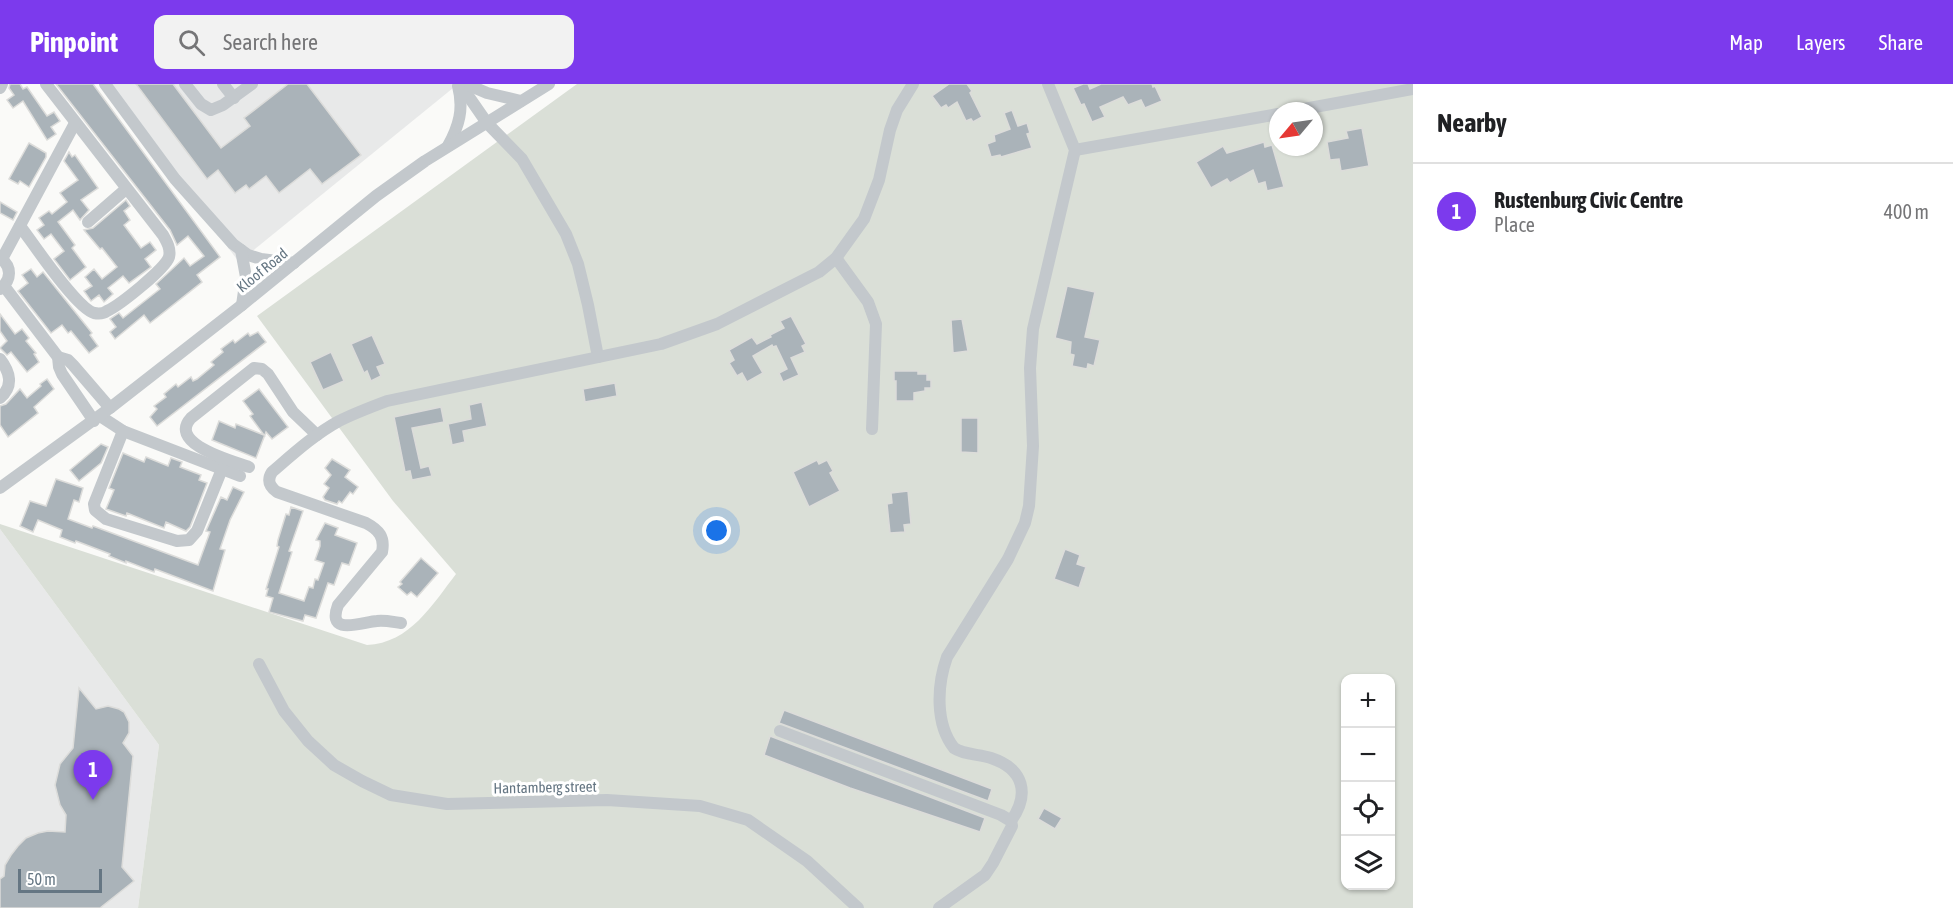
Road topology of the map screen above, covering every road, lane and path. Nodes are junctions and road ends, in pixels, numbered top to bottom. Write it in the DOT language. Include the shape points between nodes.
graph roads {
  1 [pos="46,84"];
  2 [pos="105,84"];
  3 [pos="185,84"];
  4 [pos="223,84"];
  5 [pos="252,84"];
  6 [pos="459,84"];
  7 [pos="466,84"];
  8 [pos="549,84"];
  9 [pos="913,84"];
  10 [pos="1048,84"];
  11 [pos="1413,89"];
  12 [pos="234,98"];
  13 [pos="521,101"];
  14 [pos="1323,106"];
  15 [pos="1269,116"];
  16 [pos="75,123"];
  17 [pos="487,123"];
  18 [pos="447,148"];
  19 [pos="1074,150"];
  20 [pos="126,189"];
  21 [pos="88,222"];
  22 [pos="20,226"];
  23 [pos="241,250"];
  24 [pos="1,258"];
  25 [pos="836,258"];
  26 [pos="294,262"];
  27 [pos="2,288"];
  28 [pos="242,305"];
  29 [pos="58,357"];
  30 [pos="598,357"];
  31 [pos="0,359"];
  32 [pos="0,398"];
  33 [pos="101,415"];
  34 [pos="872,429"];
  35 [pos="123,431"];
  36 [pos="317,435"];
  37 [pos="222,470"];
  38 [pos="0,488"];
  39 [pos="401,623"];
  40 [pos="260,664"];
  41 [pos="780,731"];
  42 [pos="1011,821"];
  43 [pos="858,908"];
  44 [pos="939,908"];
  1 -- 16 [label="street"];
  2 -- 23 [label="street" via="175,179"];
  3 -- 12 [label="street" via="210,110"];
  4 -- 12 [label="street"];
  5 -- 12 [label="street"];
  6 -- 17 [label="street"];
  6 -- 18 [label="street" via="461,117"];
  7 -- 13 [label="street"];
  8 -- 13 [label="street, Kloof Road"];
  9 -- 25 [label="street" via="897,110 879,180 864,219"];
  10 -- 19 [label="street"];
  11 -- 14 [label="street"];
  13 -- 17 [label="street, Kloof Road"];
  15 -- 19 [label="street"];
  16 -- 20 [label="street"];
  16 -- 22 [label="street"];
  17 -- 18 [label="street, Kloof Road"];
  17 -- 30 [label="street" via="522,159 566,234 578,264"];
  18 -- 26 [label="street, Kloof Road" via="376,196"];
  19 -- 42 [label="street" via="1033,329 1032,487 1027,514 1008,559 947,657 940,692 946,736 954,748 993,759 1011,770 1020,782 1022,799"];
  20 -- 21 [label="street"];
  20 -- 22 [label="street" via="159,230 170,252 159,271 104,313 85,308"];
  22 -- 24 [label="street"];
  23 -- 26 [label="street" via="261,259"];
  23 -- 28 [label="street" via="246,278"];
  24 -- 27 [label="street" via="9,272"];
  25 -- 30 [label="street" via="819,272 717,324 661,344"];
  25 -- 34 [label="street" via="868,302 876,324"];
  26 -- 28 [label="street, Kloof Road"];
  27 -- 29 [label="street"];
  28 -- 33 [label="street, Kloof Road"];
  29 -- 33 [label="street" via="62,374"];
  29 -- 33 [label="street" via="73,365"];
  30 -- 36 [label="street" via="387,401"];
  31 -- 32 [label="street" via="10,377"];
  33 -- 35 [label="street"];
  33 -- 38 [label="street, Kloof Road"];
  35 -- 37 [label="street"];
  35 -- 37 [label="street" via="94,504 106,519 177,541 189,540 197,531"];
  36 -- 37 [label="street" via="293,412 268,374 254,368 191,418 185,429 197,446 244,472"];
  36 -- 39 [label="street" via="272,472 270,483 277,492 376,528 384,544 382,552 338,605 336,620 349,627 377,620"];
  40 -- 43 [label="street, Hantamberg street" via="284,711 308,741 333,765 391,795 447,804 607,800 700,806 748,820 807,861"];
  41 -- 42 [label="street"];
  42 -- 44 [label="street" via="1012,826 985,875"];
}
